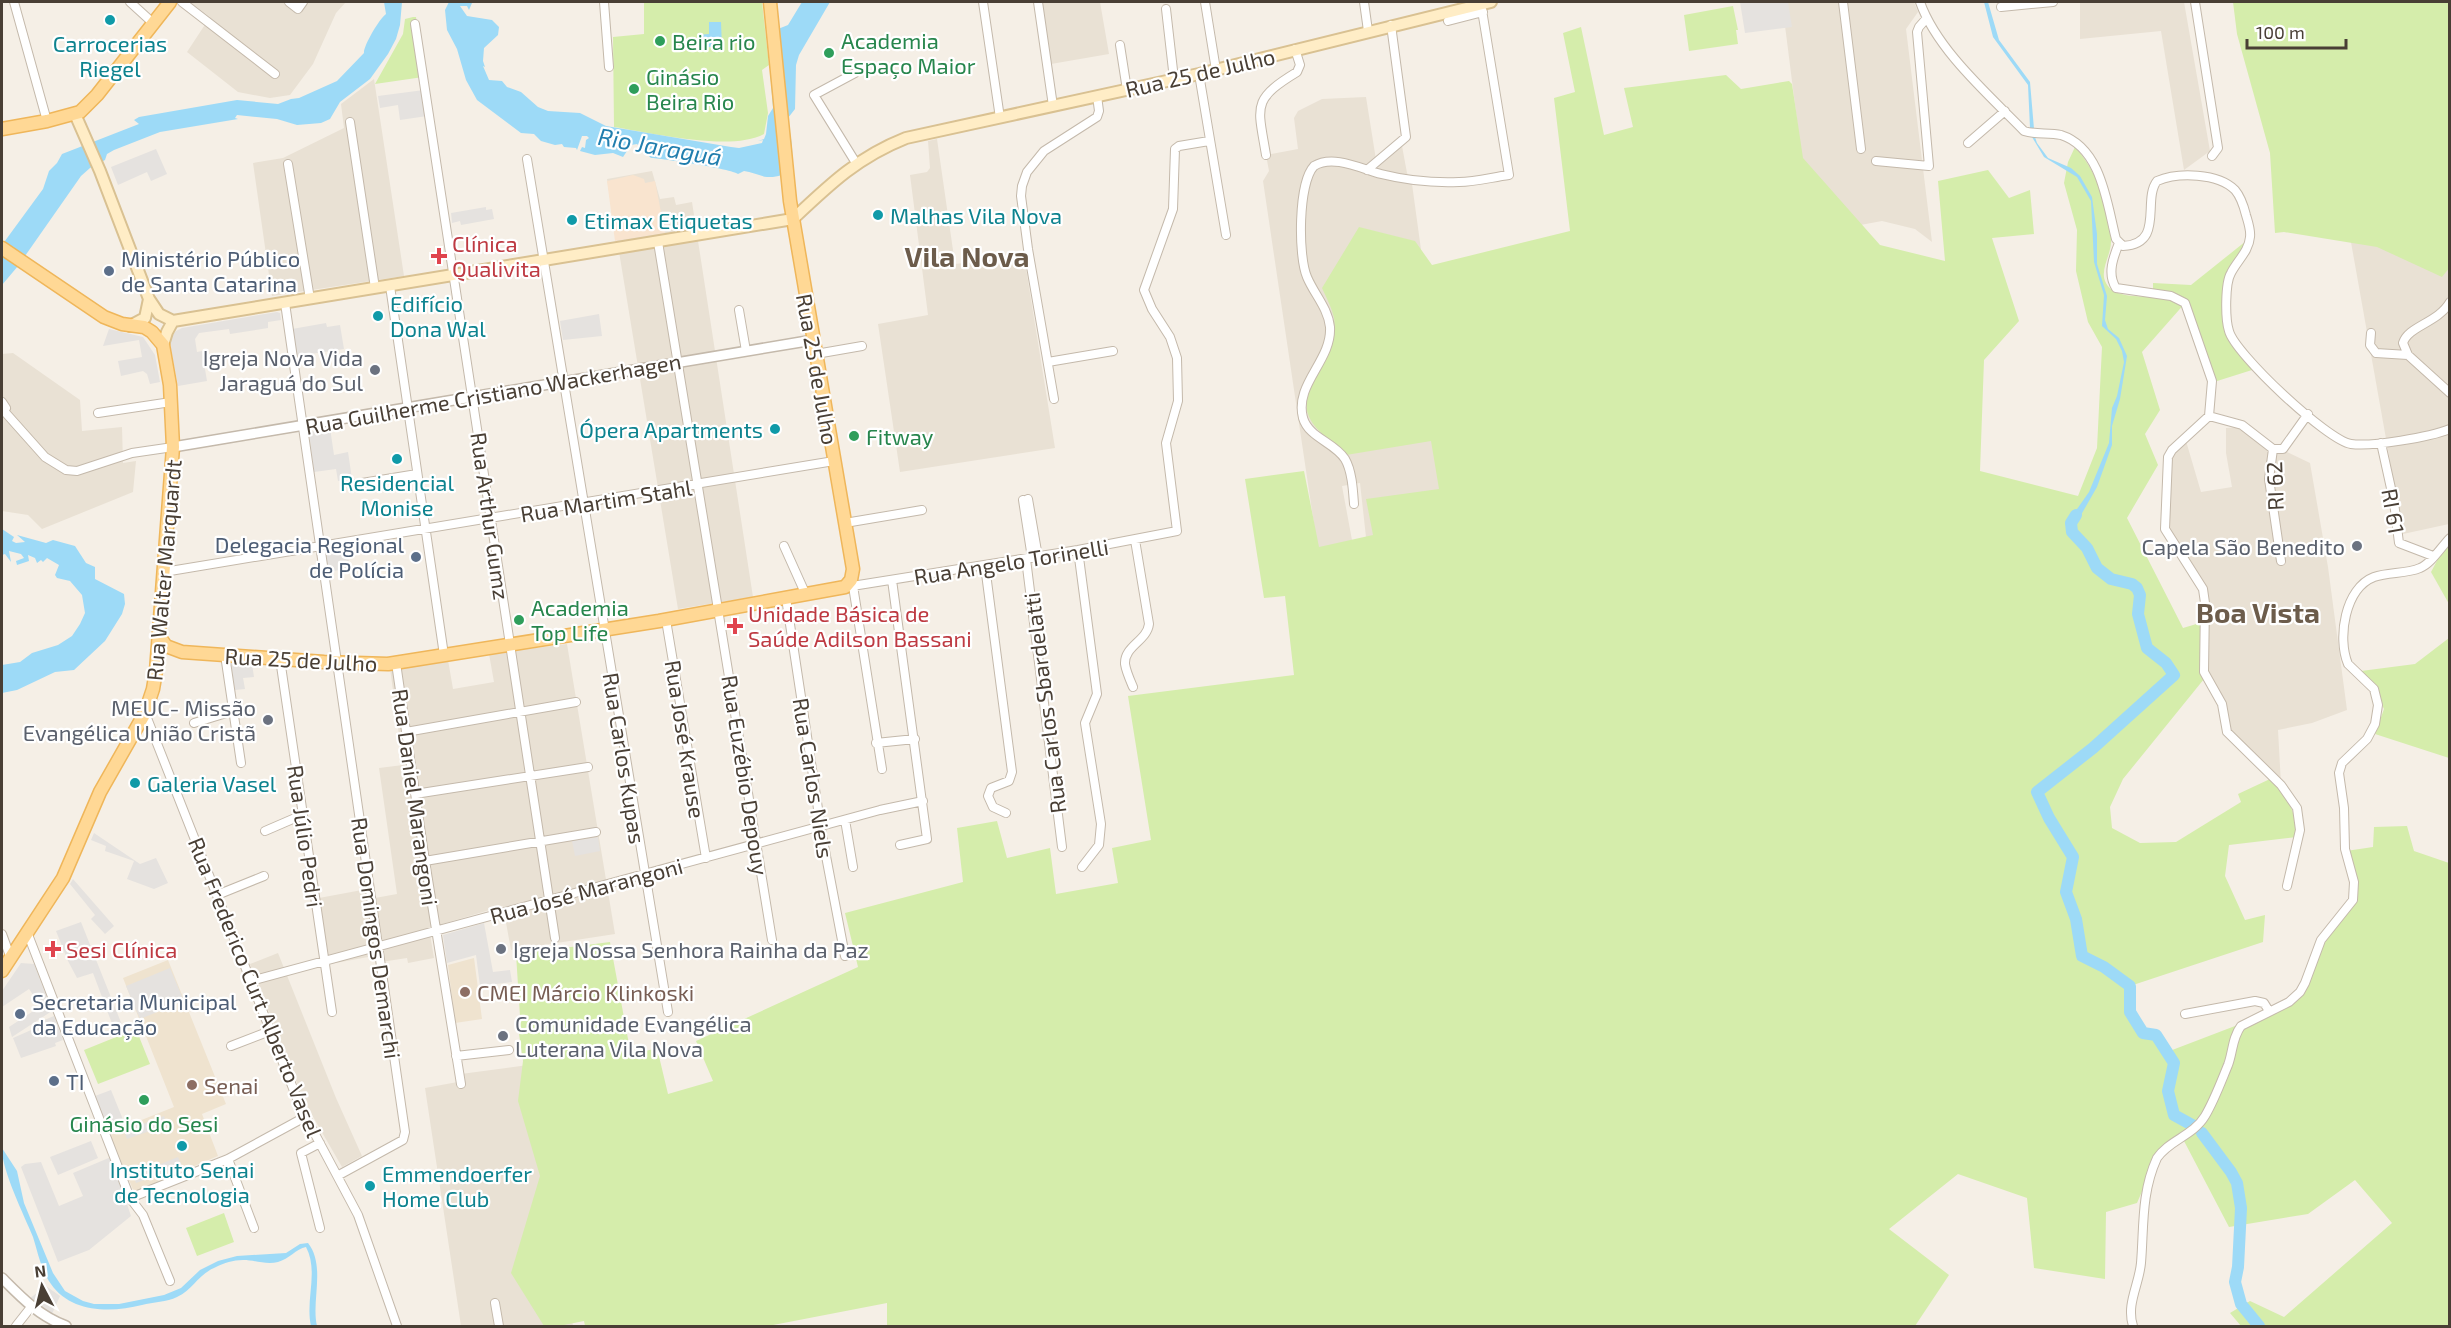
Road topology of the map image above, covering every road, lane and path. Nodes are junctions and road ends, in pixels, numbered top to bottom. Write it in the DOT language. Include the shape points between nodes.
graph roads {
  1 [pos="14,2"];
  2 [pos="130,2"];
  3 [pos="170,2"];
  4 [pos="182,2"];
  5 [pos="289,2"];
  6 [pos="604,2"];
  7 [pos="770,2"];
  8 [pos="983,2"];
  9 [pos="1038,2"];
  10 [pos="1205,2"];
  11 [pos="1364,2"];
  12 [pos="1843,2"];
  13 [pos="1920,2"];
  14 [pos="2053,2"];
  15 [pos="2195,2"];
  16 [pos="300,5"];
  17 [pos="1485,6"];
  18 [pos="2001,7"];
  19 [pos="1166,9"];
  20 [pos="1926,19"];
  21 [pos="1449,21"];
  22 [pos="153,23"];
  23 [pos="415,24"];
  24 [pos="1391,25"];
  25 [pos="1368,31"];
  26 [pos="1120,45"];
  27 [pos="1295,49"];
  28 [pos="609,67"];
  29 [pos="1216,69"];
  30 [pos="855,73"];
  31 [pos="275,74"];
  32 [pos="1198,74"];
  33 [pos="1174,79"];
  34 [pos="1127,90"];
  35 [pos="1097,96"];
  36 [pos="1053,106"];
  37 [pos="2005,111"];
  38 [pos="75,114"];
  39 [pos="1000,118"];
  40 [pos="47,121"];
  41 [pos="350,122"];
  42 [pos="2,129"];
  43 [pos="1209,141"];
  44 [pos="1968,143"];
  45 [pos="1861,149"];
  46 [pos="1266,155"];
  47 [pos="2212,156"];
  48 [pos="527,159"];
  49 [pos="1876,162"];
  50 [pos="856,163"];
  51 [pos="288,164"];
  52 [pos="1367,170"];
  53 [pos="793,219"];
  54 [pos="1226,235"];
  55 [pos="658,242"];
  56 [pos="2119,243"];
  57 [pos="2,248"];
  58 [pos="543,261"];
  59 [pos="454,275"];
  60 [pos="390,286"];
  61 [pos="375,288"];
  62 [pos="149,299"];
  63 [pos="310,299"];
  64 [pos="2450,302"];
  65 [pos="285,303"];
  66 [pos="739,310"];
  67 [pos="173,321"];
  68 [pos="130,326"];
  69 [pos="2371,333"];
  70 [pos="813,340"];
  71 [pos="163,345"];
  72 [pos="862,346"];
  73 [pos="746,351"];
  74 [pos="1113,351"];
  75 [pos="816,354"];
  76 [pos="2408,355"];
  77 [pos="678,362"];
  78 [pos="1048,362"];
  79 [pos="564,382"];
  80 [pos="2450,393"];
  81 [pos="473,397"];
  82 [pos="1054,399"];
  83 [pos="2,402"];
  84 [pos="171,402"];
  85 [pos="408,408"];
  86 [pos="3,412"];
  87 [pos="98,413"];
  88 [pos="2308,414"];
  89 [pos="2209,416"];
  90 [pos="302,425"];
  91 [pos="2450,429"];
  92 [pos="2381,443"];
  93 [pos="173,447"];
  94 [pos="2273,449"];
  95 [pos="834,461"];
  96 [pos="417,474"];
  97 [pos="356,484"];
  98 [pos="698,484"];
  99 [pos="1026,499"];
  100 [pos="584,503"];
  101 [pos="1354,504"];
  102 [pos="922,510"];
  103 [pos="491,519"];
  104 [pos="845,523"];
  105 [pos="425,530"];
  106 [pos="2450,538"];
  107 [pos="1135,540"];
  108 [pos="784,546"];
  109 [pos="320,548"];
  110 [pos="1078,550"];
  111 [pos="2433,556"];
  112 [pos="1032,558"];
  113 [pos="2281,561"];
  114 [pos="985,566"];
  115 [pos="164,572"];
  116 [pos="892,580"];
  117 [pos="848,587"];
  118 [pos="806,595"];
  119 [pos="786,598"];
  120 [pos="719,611"];
  121 [pos="666,620"];
  122 [pos="604,630"];
  123 [pos="159,636"];
  124 [pos="509,644"];
  125 [pos="182,651"];
  126 [pos="225,655"];
  127 [pos="444,655"];
  128 [pos="280,659"];
  129 [pos="337,663"];
  130 [pos="396,663"];
  131 [pos="156,671"];
  132 [pos="1133,687"];
  133 [pos="576,702"];
  134 [pos="233,711"];
  135 [pos="519,711"];
  136 [pos="145,713"];
  137 [pos="194,723"];
  138 [pos="406,732"];
  139 [pos="915,740"];
  140 [pos="876,743"];
  141 [pos="241,763"];
  142 [pos="588,767"];
  143 [pos="882,769"];
  144 [pos="530,776"];
  145 [pos="415,794"];
  146 [pos="923,801"];
  147 [pos="1006,813"];
  148 [pos="302,815"];
  149 [pos="845,820"];
  150 [pos="820,827"];
  151 [pos="265,831"];
  152 [pos="596,832"];
  153 [pos="541,842"];
  154 [pos="757,843"];
  155 [pos="900,845"];
  156 [pos="1062,847"];
  157 [pos="705,858"];
  158 [pos="425,861"];
  159 [pos="853,867"];
  160 [pos="1082,867"];
  161 [pos="644,874"];
  162 [pos="264,876"];
  163 [pos="2287,886"];
  164 [pos="217,895"];
  165 [pos="550,899"];
  166 [pos="436,931"];
  167 [pos="27,932"];
  168 [pos="2,934"];
  169 [pos="555,938"];
  170 [pos="772,940"];
  171 [pos="378,947"];
  172 [pos="10,956"];
  173 [pos="845,956"];
  174 [pos="324,962"];
  175 [pos="2,971"];
  176 [pos="251,981"];
  177 [pos="2270,1011"];
  178 [pos="332,1012"];
  179 [pos="668,1012"];
  180 [pos="2185,1014"];
  181 [pos="270,1031"];
  182 [pos="231,1046"];
  183 [pos="509,1050"];
  184 [pos="456,1056"];
  185 [pos="461,1084"];
  186 [pos="305,1117"];
  187 [pos="320,1143"];
  188 [pos="228,1159"];
  189 [pos="339,1175"];
  190 [pos="130,1198"];
  191 [pos="254,1228"];
  192 [pos="320,1228"];
  193 [pos="2,1278"];
  194 [pos="170,1281"];
  195 [pos="495,1303"];
  196 [pos="31,1307"];
  197 [pos="52,1324"];
  198 [pos="16,1326"];
  199 [pos="66,1326"];
  200 [pos="397,1326"];
  201 [pos="499,1326"];
  202 [pos="2133,1326"];
  1 -- 40 [label="street"];
  2 -- 22 [label="street"];
  3 -- 22 [label="main road"];
  4 -- 31 [label="street"];
  5 -- 16 [label="street"];
  6 -- 28 [label="street"];
  7 -- 53 [label="main road"];
  8 -- 39 [label="street"];
  9 -- 36 [label="street"];
  10 -- 29 [label="street"];
  11 -- 25 [label="street"];
  12 -- 45 [label="street"];
  13 -- 20 [label="street"];
  14 -- 18 [label="street"];
  15 -- 47 [label="street" via="2218,148"];
  17 -- 21 [label="street"];
  17 -- 24 [label="main road, Rua 25 de Julho"];
  17 -- 52 [label="street" via="1509,175 1459,182 1412,179"];
  19 -- 33 [label="street"];
  20 -- 37 [label="street" via="1940,41"];
  20 -- 49 [label="street" via="1917,32 1929,166"];
  22 -- 38 [label="main road" via="98,95"];
  23 -- 59 [label="street, Rua Arthur Gumz"];
  24 -- 25 [label="main road, Rua 25 de Julho"];
  24 -- 52 [label="street" via="1406,137"];
  25 -- 27 [label="main road, Rua 25 de Julho"];
  26 -- 34 [label="street"];
  27 -- 29 [label="main road, Rua 25 de Julho"];
  27 -- 46 [label="street" via="1300,65 1297,72 1262,99 1259,107"];
  29 -- 32 [label="main road, Rua 25 de Julho"];
  30 -- 50 [label="street" via="814,95"];
  32 -- 33 [label="main road, Rua 25 de Julho"];
  32 -- 43 [label="street"];
  33 -- 34 [label="main road, Rua 25 de Julho"];
  34 -- 35 [label="main road, Rua 25 de Julho"];
  35 -- 36 [label="main road, Rua 25 de Julho"];
  35 -- 78 [label="street" via="1097,117 1044,152 1027,172 1022,186 1028,249"];
  36 -- 39 [label="main road, Rua 25 de Julho"];
  37 -- 44 [label="street"];
  37 -- 56 [label="street" via="2026,133 2059,134 2084,151 2098,174"];
  38 -- 40 [label="main road"];
  38 -- 62 [label="main road"];
  39 -- 50 [label="main road, Rua 25 de Julho" via="906,138"];
  40 -- 42 [label="main road"];
  41 -- 61 [label="street"];
  43 -- 54 [label="street"];
  43 -- 107 [label="street, Rua Angelo Torinelli" via="1175,149 1173,209 1144,290 1177,358 1179,401 1166,443 1177,531"];
  48 -- 58 [label="street, Rua Carlos Kupas"];
  50 -- 53 [label="main road, Rua 25 de Julho"];
  51 -- 63 [label="street"];
  52 -- 101 [label="street" via="1338,162 1317,164 1308,175 1303,203 1303,262 1330,330 1320,361 1303,393 1303,416 1311,431 1334,446 1345,459"];
  53 -- 55 [label="main road"];
  53 -- 70 [label="main road, Rua 25 de Julho"];
  55 -- 58 [label="main road"];
  55 -- 77 [label="street, Rua Euzébio Depouy"];
  56 -- 88 [label="street" via="2135,244 2145,234 2151,222 2153,186 2160,180 2212,178 2235,190 2251,234 2247,249 2228,279 2229,332 2259,372"];
  56 -- 89 [label="street" via="2111,270 2116,288 2171,296 2184,303 2212,381"];
  57 -- 68 [label="main road" via="104,316"];
  58 -- 59 [label="main road"];
  58 -- 79 [label="street, Rua Carlos Kupas"];
  59 -- 60 [label="main road"];
  59 -- 81 [label="street, Rua Arthur Gumz"];
  60 -- 61 [label="main road"];
  60 -- 85 [label="street"];
  61 -- 63 [label="main road"];
  62 -- 67 [label="main road" via="159,314"];
  62 -- 68 [label="main road" via="145,318"];
  63 -- 65 [label="main road"];
  64 -- 76 [label="street" via="2438,317 2404,339"];
  65 -- 67 [label="main road"];
  65 -- 90 [label="street, Rua Domingos Demarchi"];
  66 -- 73 [label="street"];
  67 -- 71 [label="main road"];
  68 -- 71 [label="main road" via="147,329"];
  69 -- 76 [label="street" via="2370,345 2376,353"];
  70 -- 73 [label="street, Rua Guilherme Cristiano Wackerhagen"];
  70 -- 75 [label="main road, Rua 25 de Julho"];
  71 -- 84 [label="main road, Rua Walter Marquardt"];
  72 -- 75 [label="street"];
  73 -- 77 [label="street, Rua Guilherme Cristiano Wackerhagen"];
  74 -- 78 [label="street"];
  75 -- 95 [label="main road, Rua 25 de Julho"];
  76 -- 80 [label="street"];
  77 -- 79 [label="street, Rua Guilherme Cristiano Wackerhagen"];
  77 -- 98 [label="street, Rua Euzébio Depouy"];
  78 -- 82 [label="street"];
  79 -- 81 [label="street, Rua Guilherme Cristiano Wackerhagen"];
  79 -- 100 [label="street, Rua Carlos Kupas"];
  81 -- 85 [label="street, Rua Guilherme Cristiano Wackerhagen"];
  81 -- 103 [label="street, Rua Arthur Gumz"];
  83 -- 86 [label="street" via="6,405"];
  84 -- 87 [label="street"];
  84 -- 93 [label="main road, Rua Walter Marquardt"];
  85 -- 90 [label="street, Rua Guilherme Cristiano Wackerhagen"];
  85 -- 96 [label="street"];
  86 -- 93 [label="street" via="45,457 66,470 77,471 132,453"];
  88 -- 92 [label="street" via="2348,444"];
  88 -- 94 [label="street" via="2283,449"];
  89 -- 94 [label="street, RI 62" via="2242,425"];
  89 -- 163 [label="street" via="2168,457 2165,529 2203,589 2204,672 2222,704 2227,732 2281,785 2297,808 2300,830"];
  90 -- 93 [label="street, Rua Guilherme Cristiano Wackerhagen"];
  90 -- 109 [label="street, Rua Domingos Demarchi"];
  91 -- 92 [label="street"];
  92 -- 111 [label="street, RI 61" via="2399,543"];
  93 -- 115 [label="main road, Rua Walter Marquardt"];
  94 -- 113 [label="street, RI 62" via="2269,479"];
  95 -- 98 [label="street, Rua Martim Stahl"];
  95 -- 104 [label="main road, Rua 25 de Julho"];
  96 -- 97 [label="street"];
  96 -- 105 [label="street"];
  98 -- 100 [label="street, Rua Martim Stahl"];
  98 -- 120 [label="street, Rua Euzébio Depouy"];
  99 -- 112 [label="street, Rua Carlos Sbardelatti"];
  100 -- 103 [label="street, Rua Martim Stahl"];
  100 -- 122 [label="street, Rua Carlos Kupas"];
  102 -- 104 [label="street"];
  103 -- 105 [label="street, Rua Martim Stahl"];
  103 -- 124 [label="street, Rua Arthur Gumz"];
  104 -- 117 [label="main road, Rua 25 de Julho" via="853,573"];
  105 -- 109 [label="street, Rua Martim Stahl"];
  105 -- 127 [label="street"];
  106 -- 111 [label="street"];
  107 -- 110 [label="street, Rua Angelo Torinelli"];
  107 -- 132 [label="street" via="1149,624 1146,634 1125,659"];
  108 -- 118 [label="street"];
  109 -- 115 [label="street, Rua Martim Stahl"];
  109 -- 129 [label="street, Rua Domingos Demarchi"];
  110 -- 112 [label="street, Rua Angelo Torinelli"];
  110 -- 160 [label="street" via="1097,694 1085,723 1101,824 1099,845"];
  111 -- 177 [label="street" via="2422,568 2367,581 2348,608 2345,658 2374,689 2378,705 2367,739 2342,763 2339,773 2345,849 2355,892 2321,940 2300,992"];
  112 -- 114 [label="street, Rua Angelo Torinelli"];
  112 -- 156 [label="street, Rua Carlos Sbardelatti"];
  114 -- 116 [label="street, Rua Angelo Torinelli"];
  114 -- 147 [label="street" via="1012,772 1009,781 991,788 988,796 993,807"];
  115 -- 123 [label="main road, Rua Walter Marquardt"];
  116 -- 117 [label="street, Rua Angelo Torinelli"];
  116 -- 139 [label="street"];
  117 -- 118 [label="main road, Rua 25 de Julho"];
  117 -- 140 [label="street"];
  118 -- 119 [label="main road, Rua 25 de Julho"];
  119 -- 120 [label="main road, Rua 25 de Julho"];
  119 -- 150 [label="street, Rua Carlos Niels"];
  120 -- 121 [label="main road, Rua 25 de Julho"];
  120 -- 154 [label="street, Rua Euzébio Depouy"];
  121 -- 122 [label="main road, Rua 25 de Julho"];
  121 -- 157 [label="street, Rua José Krause"];
  122 -- 124 [label="main road, Rua 25 de Julho"];
  122 -- 161 [label="street, Rua Carlos Kupas"];
  123 -- 125 [label="main road, Rua 25 de Julho" via="166,646"];
  123 -- 131 [label="main road, Rua Walter Marquardt"];
  124 -- 127 [label="main road, Rua 25 de Julho"];
  124 -- 135 [label="street, Rua Arthur Gumz"];
  125 -- 126 [label="main road, Rua 25 de Julho"];
  125 -- 131 [label="main road" via="168,657"];
  126 -- 128 [label="main road, Rua 25 de Julho"];
  126 -- 134 [label="street"];
  127 -- 130 [label="main road, Rua 25 de Julho"];
  128 -- 129 [label="main road, Rua 25 de Julho"];
  128 -- 148 [label="street, Rua Júlio Pedri"];
  129 -- 130 [label="main road, Rua 25 de Julho"];
  129 -- 171 [label="street, Rua Domingos Demarchi"];
  130 -- 138 [label="street, Rua Daniel Marangoni"];
  131 -- 136 [label="main road, Rua Walter Marquardt"];
  133 -- 135 [label="street"];
  134 -- 137 [label="street"];
  134 -- 141 [label="street"];
  135 -- 138 [label="street"];
  135 -- 144 [label="street, Rua Arthur Gumz"];
  136 -- 164 [label="street, Rua Frederico Curt Alberto Vasel"];
  136 -- 167 [label="main road, Rua Walter Marquardt" via="100,792 63,878"];
  138 -- 145 [label="street, Rua Daniel Marangoni"];
  139 -- 140 [label="street"];
  139 -- 146 [label="street"];
  140 -- 143 [label="street"];
  142 -- 144 [label="street"];
  144 -- 145 [label="street"];
  144 -- 153 [label="street, Rua Arthur Gumz"];
  145 -- 158 [label="street, Rua Daniel Marangoni"];
  146 -- 149 [label="street, Rua José Marangoni"];
  146 -- 155 [label="street" via="927,839"];
  148 -- 151 [label="street"];
  148 -- 174 [label="street, Rua Júlio Pedri"];
  149 -- 150 [label="street, Rua José Marangoni"];
  149 -- 159 [label="street"];
  150 -- 154 [label="street, Rua José Marangoni"];
  150 -- 173 [label="street, Rua Carlos Niels"];
  152 -- 153 [label="street"];
  153 -- 158 [label="street"];
  153 -- 165 [label="street, Rua Arthur Gumz"];
  154 -- 157 [label="street, Rua José Marangoni"];
  154 -- 170 [label="street, Rua Euzébio Depouy"];
  157 -- 161 [label="street, Rua José Marangoni"];
  158 -- 166 [label="street, Rua Daniel Marangoni"];
  161 -- 165 [label="street, Rua José Marangoni"];
  161 -- 179 [label="street, Rua Carlos Kupas"];
  162 -- 164 [label="street"];
  164 -- 176 [label="street, Rua Frederico Curt Alberto Vasel"];
  165 -- 166 [label="street, Rua José Marangoni"];
  165 -- 169 [label="street, Rua Arthur Gumz"];
  166 -- 171 [label="street, Rua José Marangoni"];
  166 -- 184 [label="street, Rua Daniel Marangoni"];
  167 -- 172 [label="main road, Rua Walter Marquardt"];
  167 -- 190 [label="street"];
  168 -- 172 [label="street"];
  171 -- 174 [label="street, Rua José Marangoni"];
  171 -- 189 [label="street, Rua Domingos Demarchi" via="405,1137"];
  172 -- 175 [label="main road, Rua Walter Marquardt"];
  174 -- 176 [label="street, Rua José Marangoni"];
  174 -- 178 [label="street, Rua Júlio Pedri"];
  176 -- 181 [label="street, Rua Frederico Curt Alberto Vasel"];
  177 -- 180 [label="street" via="2264,1003 2255,1001"];
  177 -- 202 [label="street" via="2241,1026 2207,1113 2190,1133 2161,1152 2153,1167 2144,1203 2141,1266 2130,1316"];
  181 -- 182 [label="street"];
  181 -- 186 [label="street, Rua Frederico Curt Alberto Vasel"];
  183 -- 184 [label="street"];
  184 -- 185 [label="street, Rua Daniel Marangoni"];
  186 -- 187 [label="street, Rua Frederico Curt Alberto Vasel"];
  186 -- 188 [label="street"];
  187 -- 189 [label="street, Rua Frederico Curt Alberto Vasel"];
  187 -- 192 [label="street" via="301,1153"];
  188 -- 190 [label="street"];
  188 -- 191 [label="street"];
  189 -- 200 [label="street, Rua Frederico Curt Alberto Vasel" via="358,1215"];
  190 -- 194 [label="street" via="143,1215"];
  193 -- 196 [label="street"];
  195 -- 201 [label="street"];
  196 -- 197 [label="street"];
  196 -- 198 [label="street"];
  197 -- 199 [label="street"];
}
